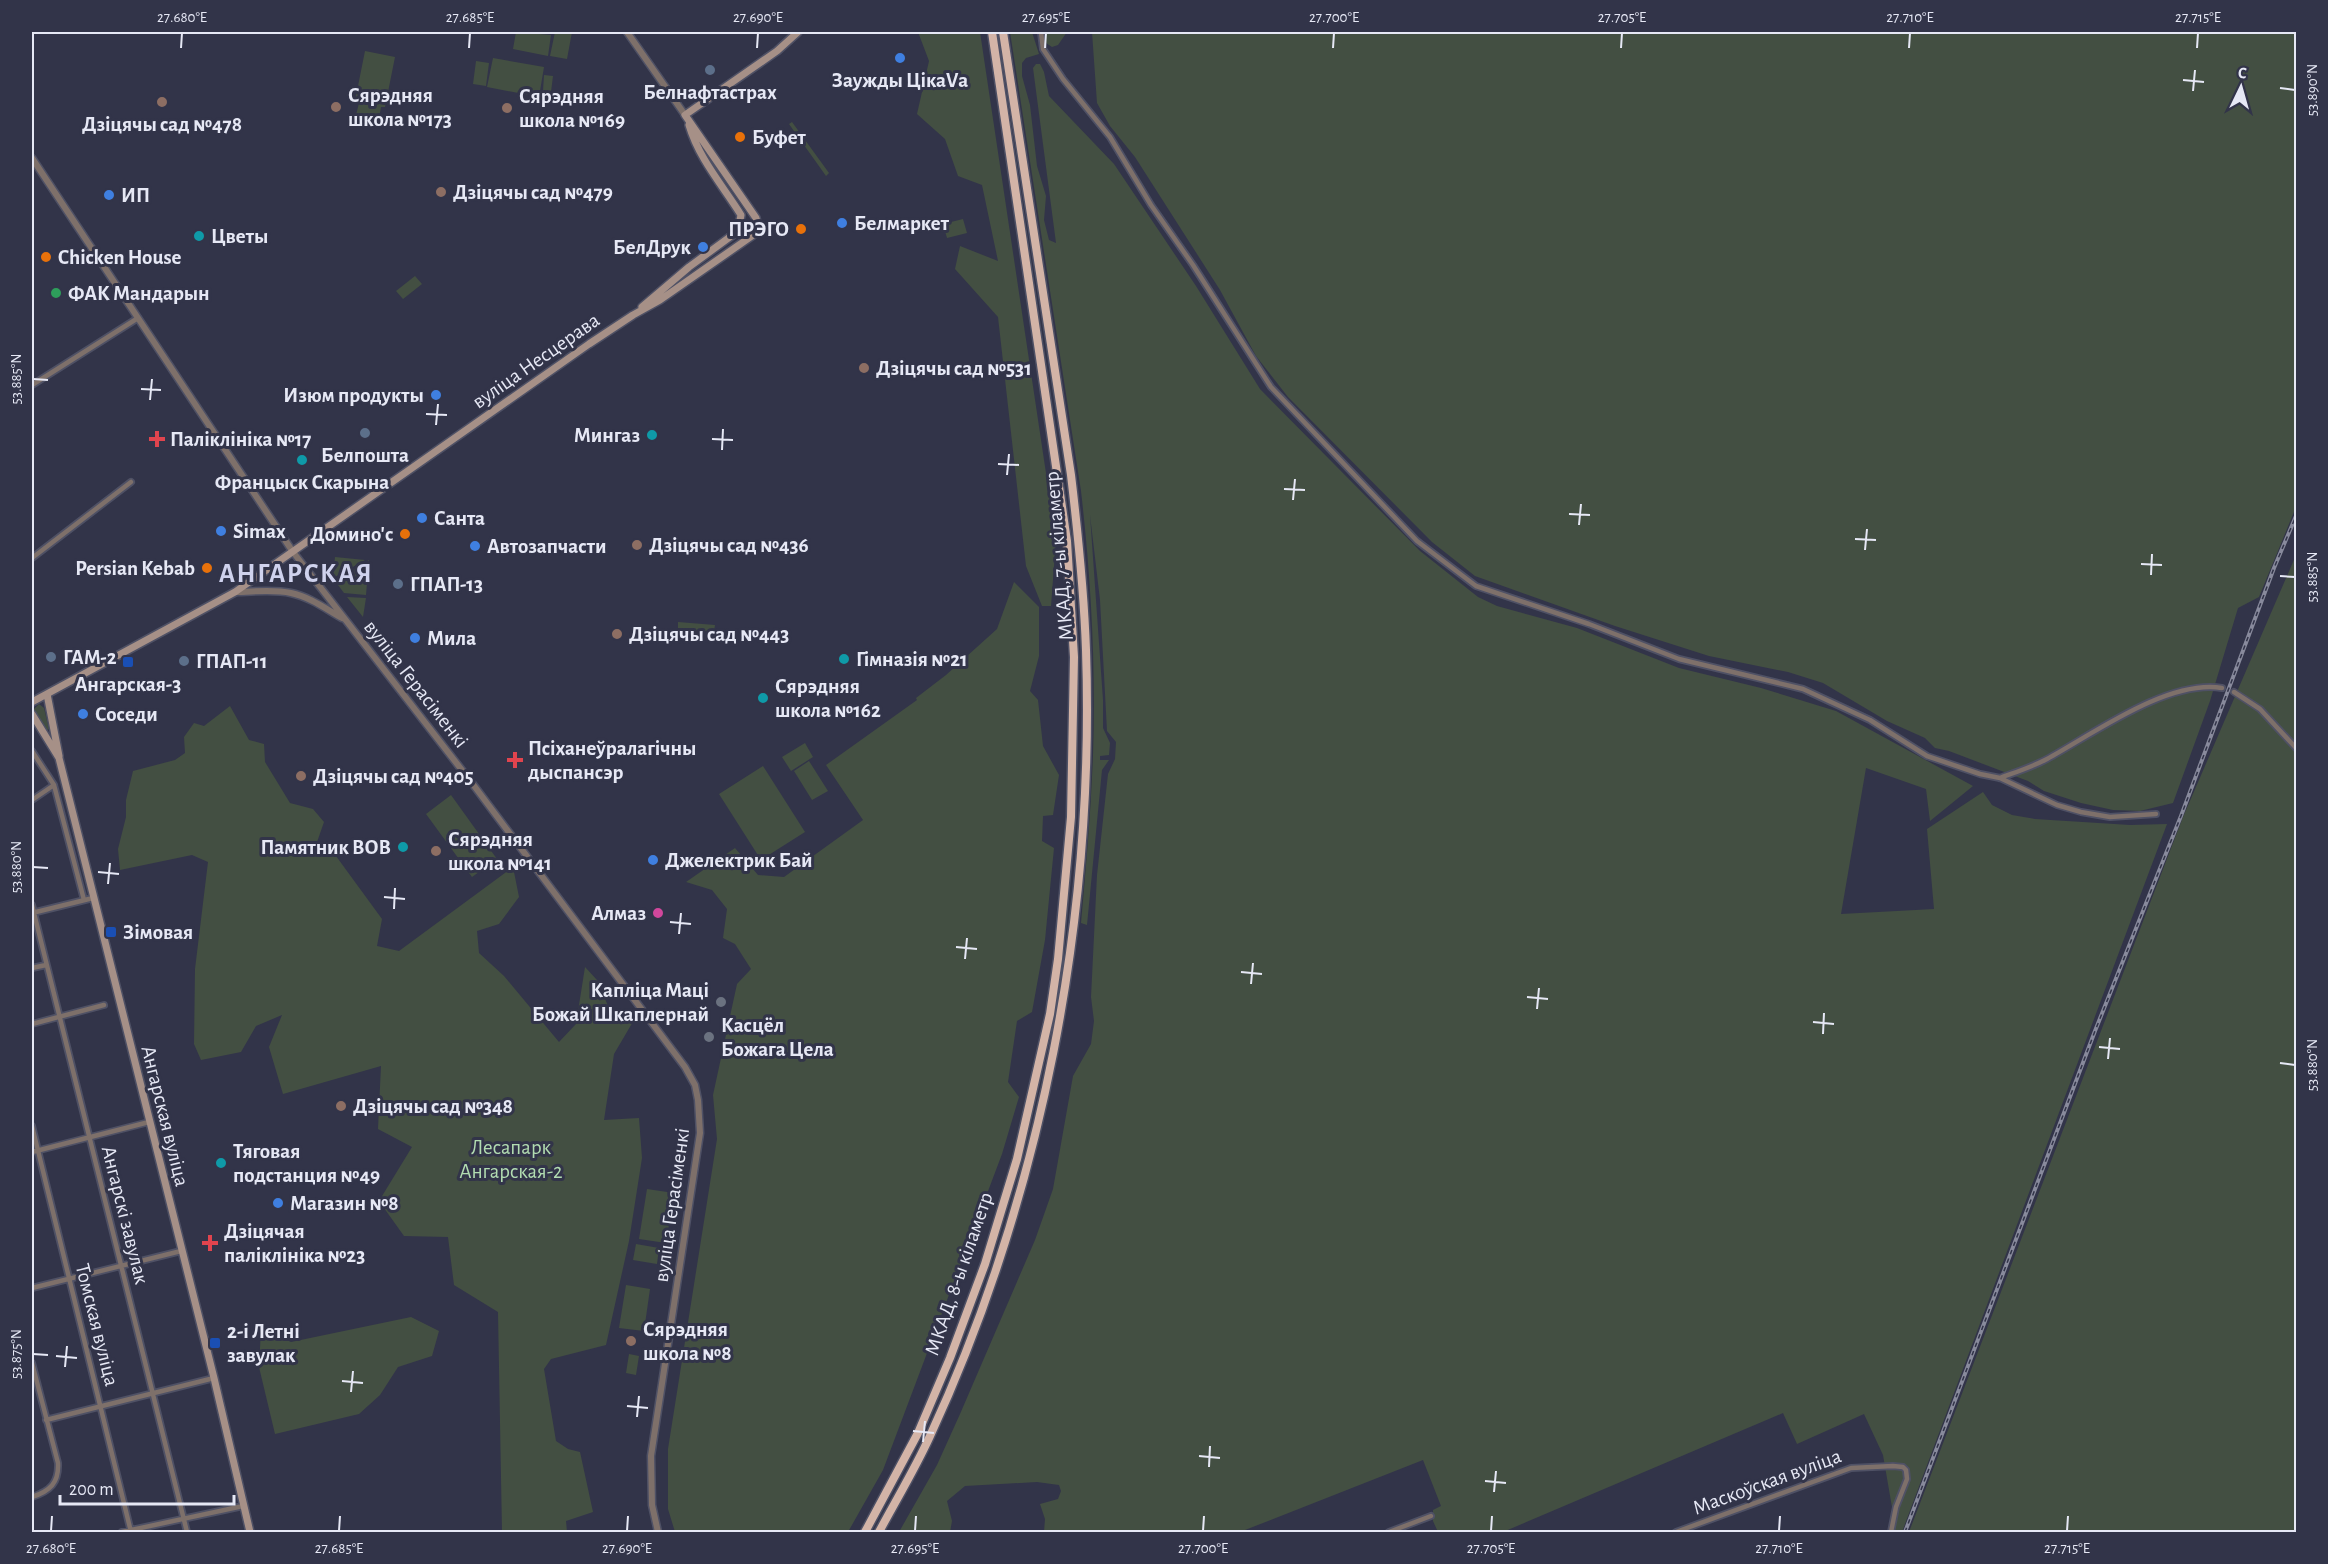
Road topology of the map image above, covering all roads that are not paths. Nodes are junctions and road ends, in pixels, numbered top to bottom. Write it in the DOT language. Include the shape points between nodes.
graph roads {
  1 [pos="627,32"];
  2 [pos="798,32"];
  3 [pos="992,32"];
  4 [pos="1003,32"];
  5 [pos="1041,32"];
  6 [pos="687,119"];
  7 [pos="32,158"];
  8 [pos="720,164"];
  9 [pos="712,170"];
  10 [pos="738,231"];
  11 [pos="744,241"];
  12 [pos="689,267"];
  13 [pos="694,277"];
  14 [pos="633,315"];
  15 [pos="138,318"];
  16 [pos="32,385"];
  17 [pos="131,482"];
  18 [pos="293,552"];
  19 [pos="32,558"];
  20 [pos="235,592"];
  21 [pos="346,621"];
  22 [pos="2222,688"];
  23 [pos="2234,692"];
  24 [pos="47,694"];
  25 [pos="32,702"];
  26 [pos="32,714"];
  27 [pos="2296,748"];
  28 [pos="32,751"];
  29 [pos="59,758"];
  30 [pos="2000,778"];
  31 [pos="54,785"];
  32 [pos="32,800"];
  33 [pos="2156,814"];
  34 [pos="93,898"];
  35 [pos="84,900"];
  36 [pos="32,905"];
  37 [pos="32,913"];
  38 [pos="45,965"];
  39 [pos="32,968"];
  40 [pos="104,1005"];
  41 [pos="1050,1014"];
  42 [pos="1061,1016"];
  43 [pos="60,1017"];
  44 [pos="32,1024"];
  45 [pos="149,1122"];
  46 [pos="32,1126"];
  47 [pos="89,1138"];
  48 [pos="34,1151"];
  49 [pos="181,1251"];
  50 [pos="121,1266"];
  51 [pos="69,1278"];
  52 [pos="32,1288"];
  53 [pos="32,1363"];
  54 [pos="214,1378"];
  55 [pos="153,1392"];
  56 [pos="99,1406"];
  57 [pos="46,1419"];
  58 [pos="32,1497"];
  59 [pos="243,1506"];
  60 [pos="1431,1516"];
  61 [pos="184,1518"];
  62 [pos="131,1531"];
  63 [pos="122,1533"];
  64 [pos="187,1533"];
  65 [pos="250,1533"];
  66 [pos="658,1533"];
  67 [pos="865,1533"];
  68 [pos="879,1533"];
  69 [pos="1389,1533"];
  70 [pos="1676,1533"];
  71 [pos="1891,1533"];
  1 -- 6 [label="street"];
  2 -- 6 [label="main road"];
  3 -- 41 [label="highway, МКАД, 7-ы кіламетр" via="1067,542 1071,594 1071,817"];
  4 -- 42 [label="highway, МКАД, 7-ы кіламетр" via="1071,476 1086,652 1082,834"];
  5 -- 30 [label="street" via="1044,48 1063,79 1110,137 1271,387 1426,548 1476,586 1495,594 1678,658 1803,688 1870,720 1926,756"];
  6 -- 8 [label="main road"];
  6 -- 9 [label="main road" via="693,139"];
  7 -- 15 [label="street, вуліца Герасіменкі"];
  8 -- 9 [label="main road"];
  8 -- 11 [label="main road" via="759,223 759,231"];
  9 -- 10 [label="main road" via="741,215"];
  10 -- 11 [label="main road" via="747,233"];
  10 -- 12 [label="main road"];
  11 -- 13 [label="main road"];
  12 -- 13 [label="main road" via="687,274"];
  12 -- 14 [label="main road"];
  13 -- 14 [label="main road"];
  14 -- 18 [label="main road, вуліца Несцерава"];
  15 -- 16 [label="street"];
  15 -- 18 [label="street, вуліца Герасіменкі"];
  17 -- 19 [label="street"];
  18 -- 20 [label="main road, вуліца Несцерава"];
  18 -- 21 [label="street, вуліца Герасіменкі"];
  20 -- 21 [label="street" via="292,593"];
  20 -- 24 [label="main road, вуліца Несцерава"];
  21 -- 66 [label="street, вуліца Герасіменкі" via="627,987 695,1085 700,1132 651,1456 652,1504"];
  22 -- 30 [label="street" via="2184,691 2144,705 2047,758"];
  23 -- 27 [label="street" via="2260,709"];
  24 -- 25 [label="main road, вуліца Несцерава"];
  24 -- 29 [label="main road"];
  26 -- 29 [label="main road, Ангарская вуліца"];
  28 -- 31 [label="street"];
  29 -- 34 [label="main road, Ангарская вуліца"];
  30 -- 33 [label="street" via="2081,812 2110,817"];
  31 -- 32 [label="street"];
  31 -- 35 [label="street"];
  34 -- 35 [label="street"];
  34 -- 45 [label="main road, Ангарская вуліца"];
  35 -- 37 [label="street"];
  36 -- 37 [label="street, Ангарскі завулак"];
  37 -- 38 [label="street, Ангарскі завулак"];
  38 -- 39 [label="street"];
  38 -- 43 [label="street, Ангарскі завулак"];
  40 -- 43 [label="street"];
  41 -- 67 [label="highway, МКАД, 8-ы кіламетр" via="1017,1159 985,1264 918,1433"];
  42 -- 68 [label="highway, МКАД, 8-ы кіламетр" via="1028,1160 997,1266 930,1437"];
  43 -- 44 [label="street"];
  43 -- 47 [label="street, Ангарскі завулак"];
  45 -- 47 [label="street"];
  45 -- 49 [label="main road, Ангарская вуліца"];
  46 -- 48 [label="street, Томская вуліца"];
  47 -- 48 [label="street"];
  47 -- 50 [label="street, Ангарскі завулак"];
  48 -- 51 [label="street, Томская вуліца"];
  49 -- 50 [label="street"];
  49 -- 54 [label="main road, Ангарская вуліца"];
  50 -- 51 [label="street"];
  50 -- 55 [label="street, Ангарскі завулак"];
  51 -- 52 [label="street"];
  51 -- 56 [label="street, Томская вуліца"];
  53 -- 57 [label="street"];
  54 -- 55 [label="street"];
  54 -- 59 [label="main road, Ангарская вуліца"];
  55 -- 56 [label="street"];
  55 -- 61 [label="street, Ангарскі завулак"];
  56 -- 57 [label="street"];
  56 -- 62 [label="street, Томская вуліца"];
  57 -- 58 [label="street" via="58,1472 50,1490"];
  59 -- 61 [label="street"];
  59 -- 65 [label="main road, Ангарская вуліца"];
  60 -- 69 [label="street"];
  61 -- 62 [label="street"];
  61 -- 64 [label="street, Ангарскі завулак"];
  62 -- 63 [label="street"];
  70 -- 71 [label="street, Маскоўская вуліца" via="1851,1468 1903,1467 1907,1479"];
}
